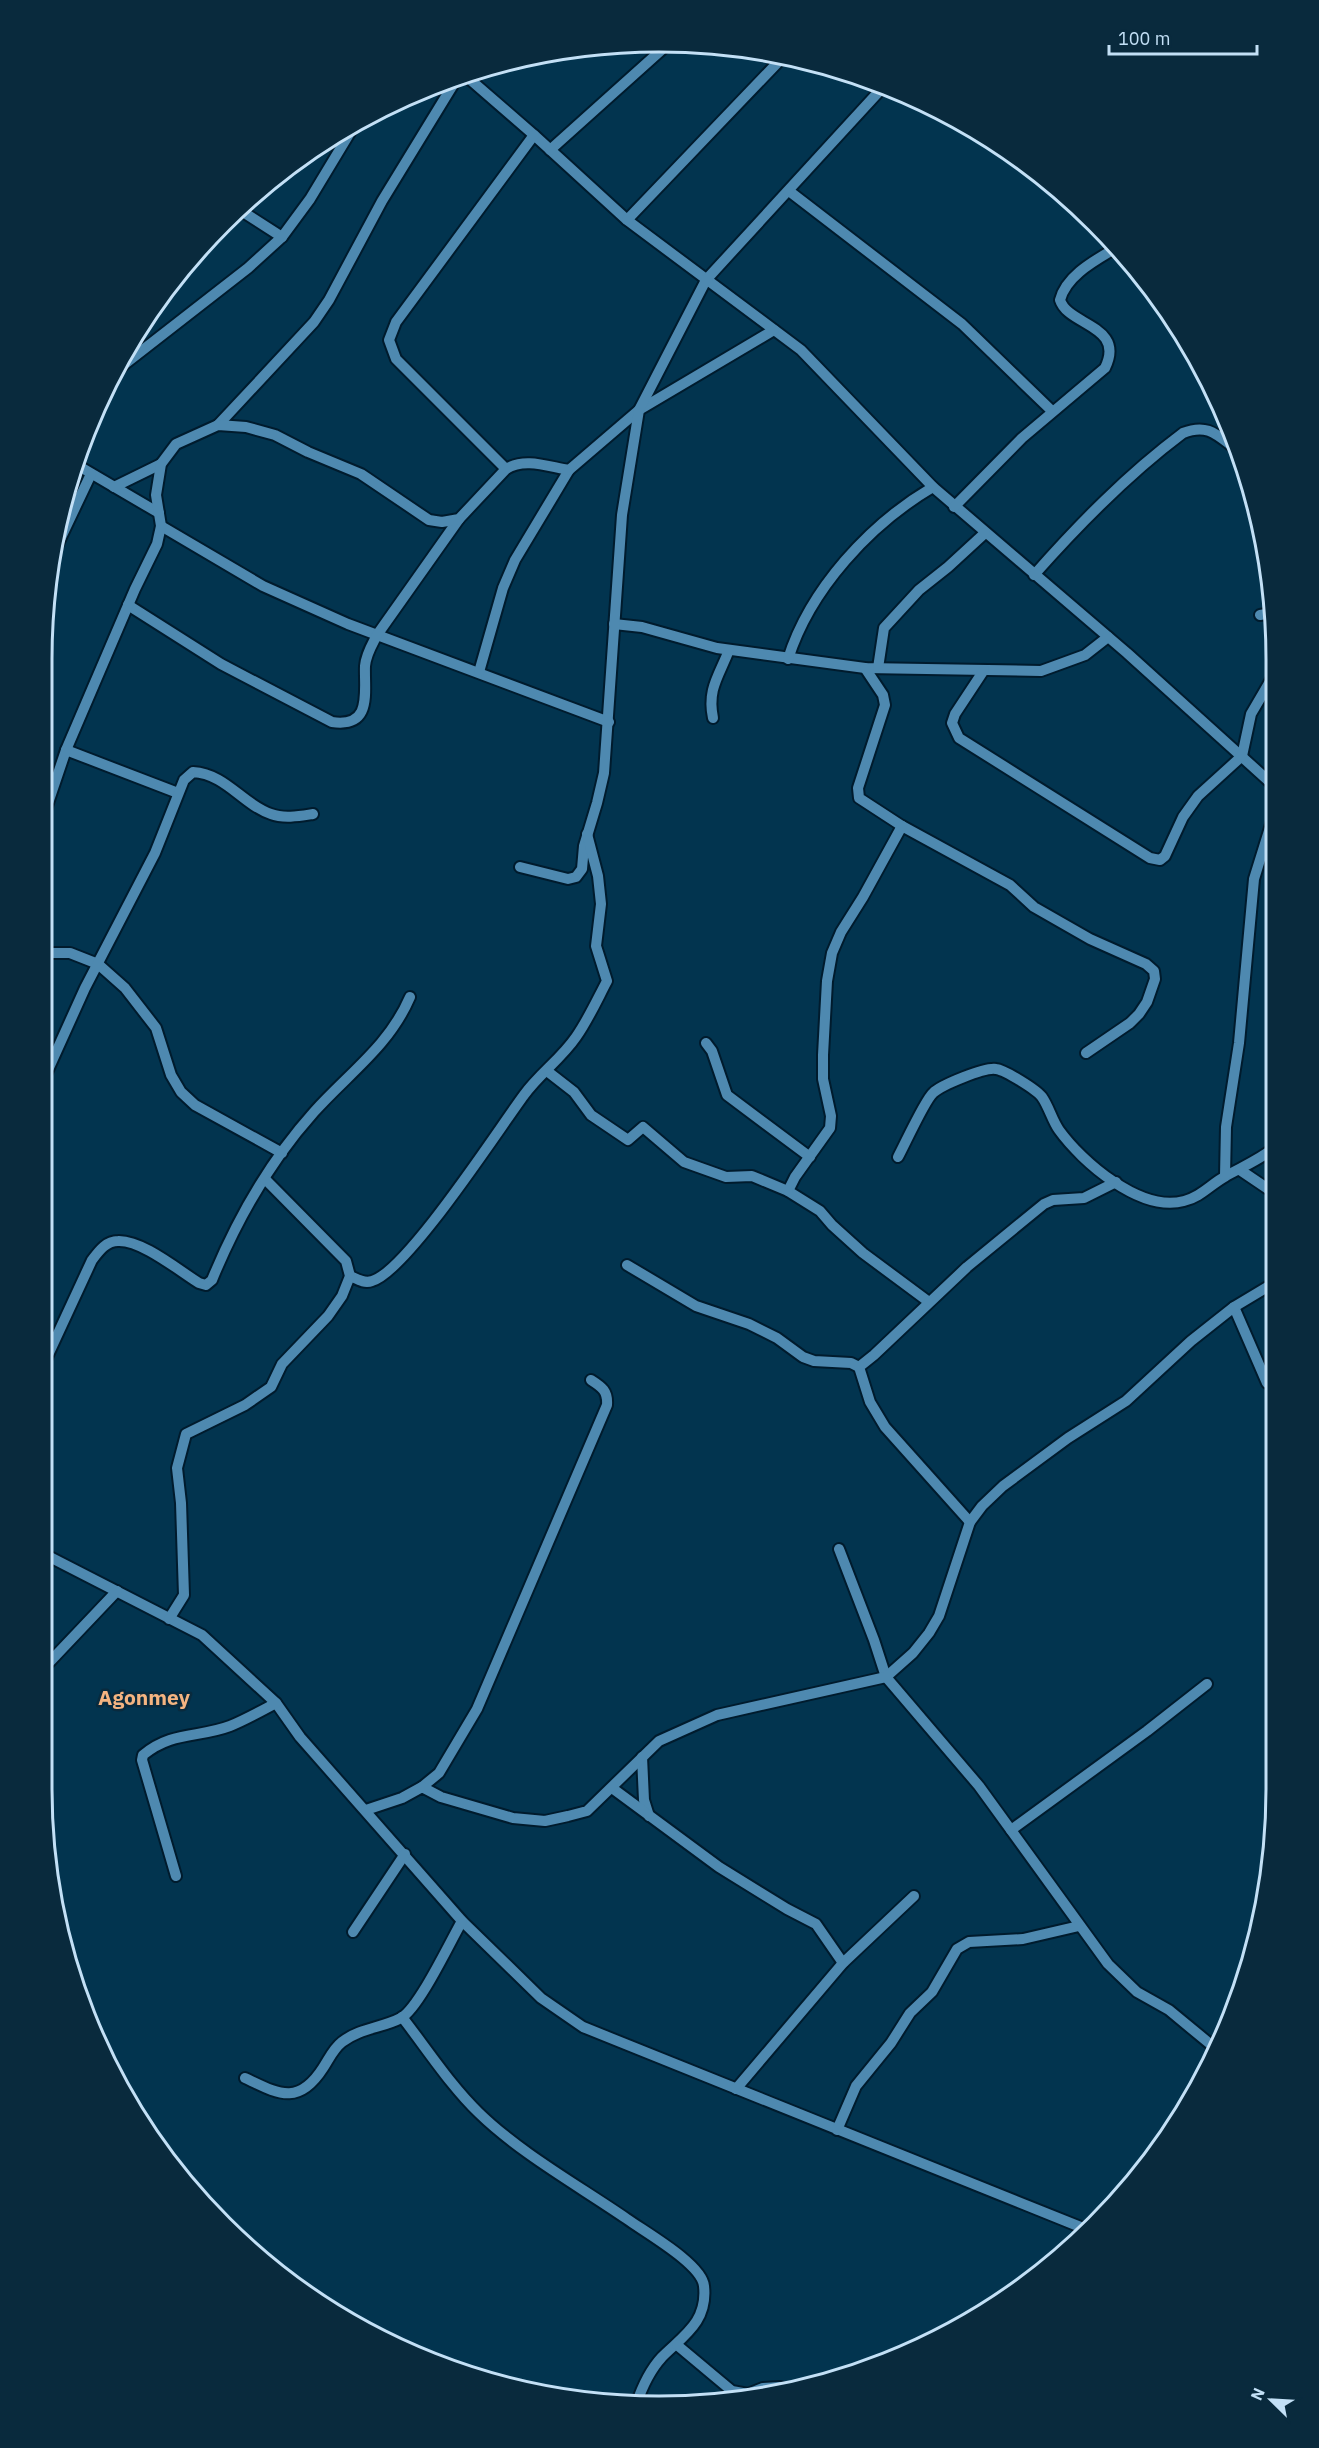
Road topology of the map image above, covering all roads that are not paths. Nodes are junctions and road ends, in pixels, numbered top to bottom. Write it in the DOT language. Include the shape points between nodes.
graph roads {
  1 [pos="659,52"];
  2 [pos="777,64"];
  3 [pos="473,82"];
  4 [pos="450,90"];
  5 [pos="878,94"];
  6 [pos="534,135"];
  7 [pos="345,141"];
  8 [pos="550,150"];
  9 [pos="789,191"];
  10 [pos="247,214"];
  11 [pos="627,220"];
  12 [pos="282,237"];
  13 [pos="1109,252"];
  14 [pos="706,280"];
  15 [pos="774,330"];
  16 [pos="133,357"];
  17 [pos="639,410"];
  18 [pos="1052,411"];
  19 [pos="218,425"];
  20 [pos="1226,442"];
  21 [pos="161,464"];
  22 [pos="83,469"];
  23 [pos="507,469"];
  24 [pos="569,470"];
  25 [pos="91,474"];
  26 [pos="114,487"];
  27 [pos="933,487"];
  28 [pos="954,507"];
  29 [pos="159,513"];
  30 [pos="459,519"];
  31 [pos="68,522"];
  32 [pos="161,526"];
  33 [pos="985,533"];
  34 [pos="1034,575"];
  35 [pos="128,605"];
  36 [pos="1264,614"];
  37 [pos="1260,615"];
  38 [pos="614,624"];
  39 [pos="377,635"];
  40 [pos="1108,637"];
  41 [pos="729,650"];
  42 [pos="788,659"];
  43 [pos="865,668"];
  44 [pos="878,668"];
  45 [pos="984,670"];
  46 [pos="479,672"];
  47 [pos="1266,688"];
  48 [pos="713,718"];
  49 [pos="609,722"];
  50 [pos="66,750"];
  51 [pos="1242,756"];
  52 [pos="1266,778"];
  53 [pos="52,791"];
  54 [pos="178,793"];
  55 [pos="313,814"];
  56 [pos="902,826"];
  57 [pos="587,834"];
  58 [pos="1266,838"];
  59 [pos="520,867"];
  60 [pos="52,953"];
  61 [pos="98,964"];
  62 [pos="410,996"];
  63 [pos="706,1043"];
  64 [pos="1086,1053"];
  65 [pos="52,1058"];
  66 [pos="547,1071"];
  67 [pos="282,1153"];
  68 [pos="1266,1153"];
  69 [pos="810,1156"];
  70 [pos="898,1157"];
  71 [pos="1240,1170"];
  72 [pos="1225,1176"];
  73 [pos="265,1179"];
  74 [pos="1116,1182"];
  75 [pos="1266,1188"];
  76 [pos="788,1191"];
  77 [pos="627,1265"];
  78 [pos="350,1276"];
  79 [pos="1266,1288"];
  80 [pos="929,1302"];
  81 [pos="1234,1307"];
  82 [pos="52,1346"];
  83 [pos="859,1367"];
  84 [pos="591,1380"];
  85 [pos="1266,1381"];
  86 [pos="970,1522"];
  87 [pos="838,1548"];
  88 [pos="52,1558"];
  89 [pos="117,1591"];
  90 [pos="169,1618"];
  91 [pos="52,1659"];
  92 [pos="886,1677"];
  93 [pos="1207,1684"];
  94 [pos="276,1703"];
  95 [pos="642,1758"];
  96 [pos="422,1787"];
  97 [pos="612,1788"];
  98 [pos="366,1810"];
  99 [pos="649,1816"];
  100 [pos="1011,1830"];
  101 [pos="405,1854"];
  102 [pos="176,1876"];
  103 [pos="914,1896"];
  104 [pos="462,1921"];
  105 [pos="1079,1926"];
  106 [pos="353,1932"];
  107 [pos="843,1963"];
  108 [pos="402,2017"];
  109 [pos="1210,2044"];
  110 [pos="245,2078"];
  111 [pos="736,2089"];
  112 [pos="837,2130"];
  113 [pos="1080,2227"];
  114 [pos="677,2345"];
  115 [pos="732,2391"];
  116 [pos="640,2395"];
  1 -- 8 [label="street"];
  2 -- 11 [label="street"];
  3 -- 6 [label="street"];
  4 -- 19 [label="street" via="314,322"];
  5 -- 9 [label="street"];
  6 -- 8 [label="street"];
  6 -- 23 [label="street" via="396,322 389,340 396,359"];
  7 -- 12 [label="street"];
  8 -- 11 [label="street"];
  9 -- 14 [label="street"];
  9 -- 18 [label="street" via="962,324"];
  10 -- 12 [label="street"];
  11 -- 14 [label="street"];
  12 -- 16 [label="street"];
  13 -- 18 [label="street" via="1070,282 1060,300 1067,310 1105,338 1110,347 1109,358 1105,368"];
  14 -- 15 [label="street"];
  14 -- 17 [label="street"];
  15 -- 17 [label="street"];
  15 -- 27 [label="street" via="801,350"];
  17 -- 24 [label="street"];
  17 -- 38 [label="street" via="622,515"];
  18 -- 28 [label="street"];
  19 -- 21 [label="street" via="176,444"];
  19 -- 30 [label="street" via="275,435 361,474 429,520"];
  20 -- 34 [label="street" via="1204,429 1183,434 1116,488"];
  21 -- 26 [label="street"];
  21 -- 29 [label="street" via="156,495"];
  22 -- 25 [label="street"];
  23 -- 24 [label="street" via="522,462"];
  23 -- 30 [label="street"];
  24 -- 46 [label="street" via="515,560"];
  25 -- 26 [label="street"];
  25 -- 31 [label="street"];
  26 -- 29 [label="street"];
  27 -- 28 [label="street"];
  27 -- 42 [label="street" via="874,530 820,591 797,631"];
  28 -- 33 [label="street"];
  29 -- 32 [label="street"];
  30 -- 39 [label="street"];
  32 -- 35 [label="street" via="157,544"];
  32 -- 39 [label="street" via="263,586"];
  33 -- 34 [label="street"];
  33 -- 44 [label="street" via="919,590 884,628"];
  34 -- 40 [label="street"];
  35 -- 39 [label="street" via="221,664 342,724 354,720 364,710 367,653"];
  35 -- 50 [label="street"];
  36 -- 37 [label="street"];
  38 -- 41 [label="street" via="642,627"];
  38 -- 49 [label="street"];
  39 -- 46 [label="street"];
  40 -- 45 [label="street" via="1085,656 1041,671"];
  40 -- 51 [label="street"];
  41 -- 42 [label="street"];
  41 -- 48 [label="street" via="712,685"];
  42 -- 43 [label="street"];
  43 -- 44 [label="street"];
  43 -- 56 [label="street" via="884,695 885,705 858,788 859,798"];
  44 -- 45 [label="street"];
  45 -- 51 [label="street" via="955,714 952,723 959,738 1150,858 1160,860 1165,856 1183,817 1198,796"];
  46 -- 49 [label="street"];
  47 -- 51 [label="street" via="1251,714"];
  49 -- 57 [label="street" via="604,773"];
  50 -- 53 [label="street"];
  50 -- 54 [label="street"];
  51 -- 52 [label="street"];
  54 -- 55 [label="street" via="193,772 205,773 219,778 273,815"];
  54 -- 61 [label="street" via="155,853"];
  56 -- 64 [label="street" via="1010,885 1034,907 1154,971 1147,1002 1139,1014"];
  56 -- 69 [label="street" via="832,953 823,1067 830,1128"];
  57 -- 59 [label="street" via="582,869 576,877 568,879"];
  57 -- 66 [label="street" via="601,904 596,946 607,981 583,1028"];
  58 -- 72 [label="street" via="1254,879 1226,1127"];
  60 -- 61 [label="street" via="70,953"];
  61 -- 65 [label="street"];
  61 -- 67 [label="street" via="125,988 156,1029 171,1075 181,1092 195,1105"];
  62 -- 67 [label="street" via="389,1035 313,1113"];
  63 -- 69 [label="street" via="727,1095"];
  66 -- 76 [label="street" via="574,1092 591,1115 628,1140 643,1127 684,1162 726,1177 752,1176"];
  66 -- 78 [label="street" via="525,1094 444,1207 407,1251 372,1282"];
  67 -- 73 [label="street"];
  68 -- 71 [label="street"];
  69 -- 76 [label="street"];
  70 -- 74 [label="street" via="932,1093 955,1081 998,1069 1042,1097 1060,1131 1081,1155"];
  71 -- 72 [label="street"];
  71 -- 75 [label="street"];
  72 -- 74 [label="street" via="1194,1198 1164,1203 1153,1202"];
  73 -- 78 [label="street" via="346,1262"];
  73 -- 82 [label="street" via="243,1212 212,1280 206,1285 136,1244 116,1240 102,1247 92,1260"];
  74 -- 80 [label="street" via="1084,1198 1044,1204"];
  76 -- 80 [label="street" via="820,1211 863,1253"];
  77 -- 83 [label="street" via="696,1306 777,1338 803,1357"];
  78 -- 90 [label="street" via="328,1316 282,1364 271,1387 186,1434 177,1468 184,1595"];
  79 -- 81 [label="street"];
  80 -- 83 [label="street"];
  81 -- 85 [label="street"];
  81 -- 86 [label="street" via="1126,1401 1003,1486"];
  83 -- 86 [label="street" via="870,1402 885,1427"];
  84 -- 96 [label="street" via="608,1395 607,1405 570,1495 477,1709 439,1773"];
  86 -- 92 [label="street" via="939,1616 913,1653"];
  87 -- 92 [label="street"];
  88 -- 89 [label="street"];
  89 -- 90 [label="street"];
  89 -- 91 [label="street"];
  90 -- 94 [label="street" via="202,1635"];
  92 -- 95 [label="street" via="717,1715 659,1741"];
  92 -- 100 [label="street" via="979,1786"];
  93 -- 100 [label="street"];
  94 -- 98 [label="street" via="300,1737"];
  94 -- 102 [label="street" via="231,1726 176,1736 143,1755"];
  95 -- 97 [label="street"];
  95 -- 99 [label="street" via="644,1800"];
  96 -- 97 [label="street" via="441,1797 513,1818 545,1821 587,1811"];
  96 -- 98 [label="street"];
  97 -- 99 [label="street"];
  98 -- 101 [label="street"];
  99 -- 107 [label="street" via="719,1867 816,1924"];
  100 -- 105 [label="street"];
  101 -- 104 [label="street"];
  101 -- 106 [label="street"];
  103 -- 107 [label="street"];
  104 -- 108 [label="street" via="427,1984"];
  104 -- 111 [label="street" via="541,1998 583,2027"];
  105 -- 109 [label="street" via="1108,1964 1137,1992 1169,2010"];
  105 -- 112 [label="street" via="1023,1939 969,1942 957,1949 932,1992 910,2013 856,2086"];
  107 -- 111 [label="street"];
  108 -- 110 [label="street" via="372,2026 341,2042 310,2084 291,2094 281,2094"];
  108 -- 114 [label="street" via="454,2085 500,2133 694,2267 704,2285 701,2313"];
  111 -- 112 [label="street"];
  112 -- 113 [label="street"];
  114 -- 115 [label="street"];
  114 -- 116 [label="street" via="662,2357"];
}
